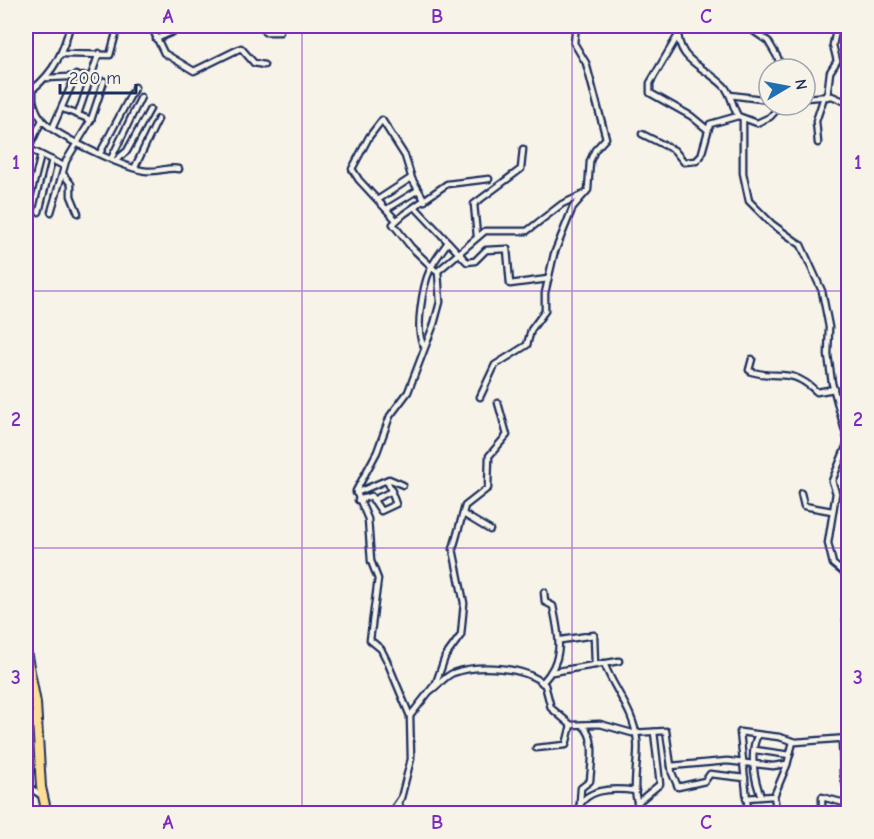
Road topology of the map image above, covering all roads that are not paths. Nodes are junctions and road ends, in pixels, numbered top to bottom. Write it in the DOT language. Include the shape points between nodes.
graph roads {
  1 [pos="70,26"];
  2 [pos="118,26"];
  3 [pos="151,26"];
  4 [pos="165,26"];
  5 [pos="183,26"];
  6 [pos="263,26"];
  7 [pos="576,26"];
  8 [pos="678,26"];
  9 [pos="746,26"];
  10 [pos="837,26"];
  11 [pos="280,32"];
  12 [pos="169,33"];
  13 [pos="676,37"];
  14 [pos="156,39"];
  15 [pos="99,53"];
  16 [pos="62,54"];
  17 [pos="777,57"];
  18 [pos="264,65"];
  19 [pos="76,75"];
  20 [pos="90,76"];
  21 [pos="47,78"];
  22 [pos="104,81"];
  23 [pos="135,87"];
  24 [pos="730,95"];
  25 [pos="26,97"];
  26 [pos="141,97"];
  27 [pos="817,97"];
  28 [pos="826,97"];
  29 [pos="757,98"];
  30 [pos="33,100"];
  31 [pos="849,103"];
  32 [pos="150,108"];
  33 [pos="63,109"];
  34 [pos="78,114"];
  35 [pos="740,117"];
  36 [pos="770,117"];
  37 [pos="159,119"];
  38 [pos="42,120"];
  39 [pos="91,120"];
  40 [pos="52,129"];
  41 [pos="708,130"];
  42 [pos="642,134"];
  43 [pos="77,143"];
  44 [pos="818,143"];
  45 [pos="130,146"];
  46 [pos="144,146"];
  47 [pos="523,149"];
  48 [pos="26,151"];
  49 [pos="100,153"];
  50 [pos="41,156"];
  51 [pos="52,160"];
  52 [pos="113,160"];
  53 [pos="135,167"];
  54 [pos="63,169"];
  55 [pos="179,170"];
  56 [pos="411,178"];
  57 [pos="489,179"];
  58 [pos="418,190"];
  59 [pos="584,194"];
  60 [pos="30,198"];
  61 [pos="379,199"];
  62 [pos="425,201"];
  63 [pos="415,207"];
  64 [pos="387,209"];
  65 [pos="39,212"];
  66 [pos="51,212"];
  67 [pos="78,213"];
  68 [pos="396,220"];
  69 [pos="477,236"];
  70 [pos="448,242"];
  71 [pos="459,252"];
  72 [pos="431,268"];
  73 [pos="437,272"];
  74 [pos="548,279"];
  75 [pos="424,346"];
  76 [pos="752,359"];
  77 [pos="834,389"];
  78 [pos="480,397"];
  79 [pos="498,403"];
  80 [pos="848,442"];
  81 [pos="387,480"];
  82 [pos="403,485"];
  83 [pos="392,491"];
  84 [pos="356,493"];
  85 [pos="801,493"];
  86 [pos="358,500"];
  87 [pos="373,500"];
  88 [pos="832,511"];
  89 [pos="465,515"];
  90 [pos="490,530"];
  91 [pos="849,576"];
  92 [pos="544,592"];
  93 [pos="561,640"];
  94 [pos="26,651"];
  95 [pos="619,661"];
  96 [pos="604,663"];
  97 [pos="595,664"];
  98 [pos="552,672"];
  99 [pos="542,682"];
  100 [pos="430,692"];
  101 [pos="410,716"];
  102 [pos="571,725"];
  103 [pos="583,726"];
  104 [pos="654,732"];
  105 [pos="636,733"];
  106 [pos="758,734"];
  107 [pos="849,738"];
  108 [pos="842,740"];
  109 [pos="793,742"];
  110 [pos="536,748"];
  111 [pos="755,750"];
  112 [pos="790,755"];
  113 [pos="743,762"];
  114 [pos="755,764"];
  115 [pos="788,764"];
  116 [pos="671,766"];
  117 [pos="745,778"];
  118 [pos="26,785"];
  119 [pos="636,791"];
  120 [pos="849,795"];
  121 [pos="42,796"];
  122 [pos="761,796"];
  123 [pos="774,796"];
  124 [pos="747,798"];
  125 [pos="398,803"];
  126 [pos="849,804"];
  127 [pos="638,805"];
  128 [pos="578,809"];
  129 [pos="47,813"];
  130 [pos="390,813"];
  131 [pos="404,813"];
  132 [pos="631,813"];
  133 [pos="644,813"];
  134 [pos="741,813"];
  135 [pos="777,813"];
  136 [pos="822,813"];
  1 -- 16 [label="street"];
  2 -- 15 [label="street" via="113,52"];
  3 -- 14 [label="street"];
  4 -- 12 [label="street"];
  5 -- 12 [label="street"];
  6 -- 11 [label="street" via="265,32"];
  7 -- 59 [label="street" via="574,43 586,63 606,135 590,161 590,185"];
  8 -- 13 [label="street"];
  9 -- 17 [label="street" via="763,36"];
  10 -- 28 [label="street" via="833,45 837,61 830,72"];
  12 -- 14 [label="street"];
  13 -- 24 [label="street" via="690,60"];
  13 -- 41 [label="street" via="650,83 650,93"];
  14 -- 18 [label="street" via="164,53 195,71 241,48 254,63"];
  15 -- 16 [label="street"];
  15 -- 20 [label="street"];
  16 -- 21 [label="street"];
  19 -- 20 [label="street"];
  19 -- 21 [label="street"];
  19 -- 33 [label="street"];
  20 -- 34 [label="street"];
  21 -- 30 [label="street" via="34,88"];
  22 -- 39 [label="street"];
  23 -- 49 [label="street"];
  24 -- 29 [label="street"];
  24 -- 35 [label="street"];
  25 -- 30 [label="street"];
  26 -- 52 [label="street"];
  27 -- 28 [label="street"];
  28 -- 31 [label="street" via="838,97"];
  28 -- 44 [label="street" via="816,122"];
  30 -- 38 [label="street"];
  32 -- 45 [label="street"];
  33 -- 34 [label="street"];
  33 -- 40 [label="street"];
  34 -- 39 [label="street"];
  35 -- 36 [label="street" via="757,123"];
  35 -- 41 [label="street" via="715,121"];
  35 -- 77 [label="street" via="747,195 762,215 797,241 813,267 828,320 828,362"];
  37 -- 46 [label="street"];
  38 -- 40 [label="street"];
  38 -- 48 [label="street"];
  39 -- 43 [label="street"];
  40 -- 43 [label="street"];
  41 -- 42 [label="street" via="699,159 686,163 669,146"];
  43 -- 49 [label="street"];
  43 -- 54 [label="street"];
  45 -- 46 [label="street"];
  45 -- 52 [label="street"];
  46 -- 53 [label="street"];
  47 -- 69 [label="street" via="521,169 474,204"];
  48 -- 50 [label="street"];
  49 -- 52 [label="street"];
  50 -- 51 [label="street"];
  50 -- 60 [label="street"];
  51 -- 54 [label="street"];
  51 -- 65 [label="street"];
  52 -- 53 [label="street"];
  53 -- 55 [label="street" via="147,171"];
  54 -- 66 [label="street"];
  54 -- 67 [label="street"];
  56 -- 58 [label="street"];
  56 -- 61 [label="street"];
  56 -- 61 [label="street" via="405,156 384,119 352,168"];
  57 -- 62 [label="street" via="447,184"];
  58 -- 62 [label="street"];
  58 -- 64 [label="street"];
  59 -- 69 [label="street" via="562,204 527,231 488,231"];
  59 -- 74 [label="street" via="570,213"];
  61 -- 64 [label="street"];
  62 -- 63 [label="street"];
  63 -- 68 [label="street"];
  63 -- 70 [label="street"];
  64 -- 68 [label="street"];
  68 -- 72 [label="street" via="394,227"];
  69 -- 71 [label="street"];
  70 -- 71 [label="street"];
  70 -- 72 [label="street"];
  71 -- 73 [label="street"];
  71 -- 74 [label="street" via="471,263 486,250 508,249 510,284"];
  72 -- 73 [label="street"];
  72 -- 75 [label="street" via="422,302 420,336"];
  73 -- 75 [label="street" via="440,303"];
  74 -- 78 [label="street" via="545,311 531,330 527,345 495,365"];
  75 -- 84 [label="street" via="408,392 390,416"];
  76 -- 77 [label="street" via="752,372 785,373 817,392"];
  77 -- 80 [label="street"];
  79 -- 89 [label="street" via="507,435 489,456 488,488 466,504"];
  80 -- 88 [label="street" via="832,481 836,493"];
  81 -- 82 [label="street"];
  81 -- 83 [label="street"];
  81 -- 84 [label="street"];
  83 -- 87 [label="street"];
  83 -- 87 [label="street" via="397,502 393,506 381,511"];
  84 -- 86 [label="street"];
  85 -- 88 [label="street" via="804,506"];
  86 -- 87 [label="street" via="371,496"];
  86 -- 101 [label="street" via="368,519 371,561 378,579 370,640 386,658"];
  88 -- 91 [label="street" via="829,555 835,567"];
  89 -- 90 [label="street"];
  89 -- 100 [label="street" via="453,549 464,603 461,635 445,657"];
  92 -- 93 [label="street" via="545,602 554,606"];
  93 -- 97 [label="street" via="594,635"];
  93 -- 98 [label="street"];
  94 -- 121 [label="highway" via="36,703"];
  95 -- 96 [label="street"];
  96 -- 97 [label="street"];
  96 -- 105 [label="street" via="630,712"];
  97 -- 98 [label="street"];
  98 -- 99 [label="street"];
  99 -- 100 [label="street" via="523,673 473,669 450,675"];
  99 -- 102 [label="street" via="552,710"];
  100 -- 101 [label="street"];
  101 -- 125 [label="street" via="411,759"];
  102 -- 103 [label="street"];
  102 -- 110 [label="street" via="566,745"];
  103 -- 105 [label="street" via="600,724"];
  103 -- 128 [label="street" via="591,740 590,782 580,789"];
  104 -- 105 [label="street"];
  104 -- 116 [label="street" via="666,731"];
  104 -- 127 [label="street" via="660,784"];
  105 -- 119 [label="street"];
  106 -- 109 [label="street"];
  106 -- 111 [label="street"];
  106 -- 113 [label="street" via="739,732"];
  107 -- 108 [label="street"];
  108 -- 109 [label="street"];
  108 -- 120 [label="street" via="843,773"];
  109 -- 112 [label="street"];
  111 -- 112 [label="street"];
  111 -- 114 [label="street"];
  112 -- 115 [label="street"];
  113 -- 114 [label="street"];
  113 -- 116 [label="street"];
  113 -- 117 [label="street"];
  114 -- 115 [label="street"];
  114 -- 122 [label="street"];
  115 -- 123 [label="street"];
  116 -- 117 [label="street" via="678,787 705,781 710,774"];
  117 -- 124 [label="street"];
  118 -- 121 [label="street"];
  119 -- 127 [label="street"];
  119 -- 128 [label="street" via="597,792 586,796"];
  121 -- 129 [label="highway"];
  122 -- 123 [label="street"];
  122 -- 124 [label="street"];
  123 -- 135 [label="street"];
  124 -- 134 [label="street" via="748,810"];
  125 -- 130 [label="street"];
  125 -- 131 [label="street"];
  126 -- 136 [label="street" via="822,797"];
  127 -- 132 [label="street"];
  127 -- 133 [label="street"];
}
